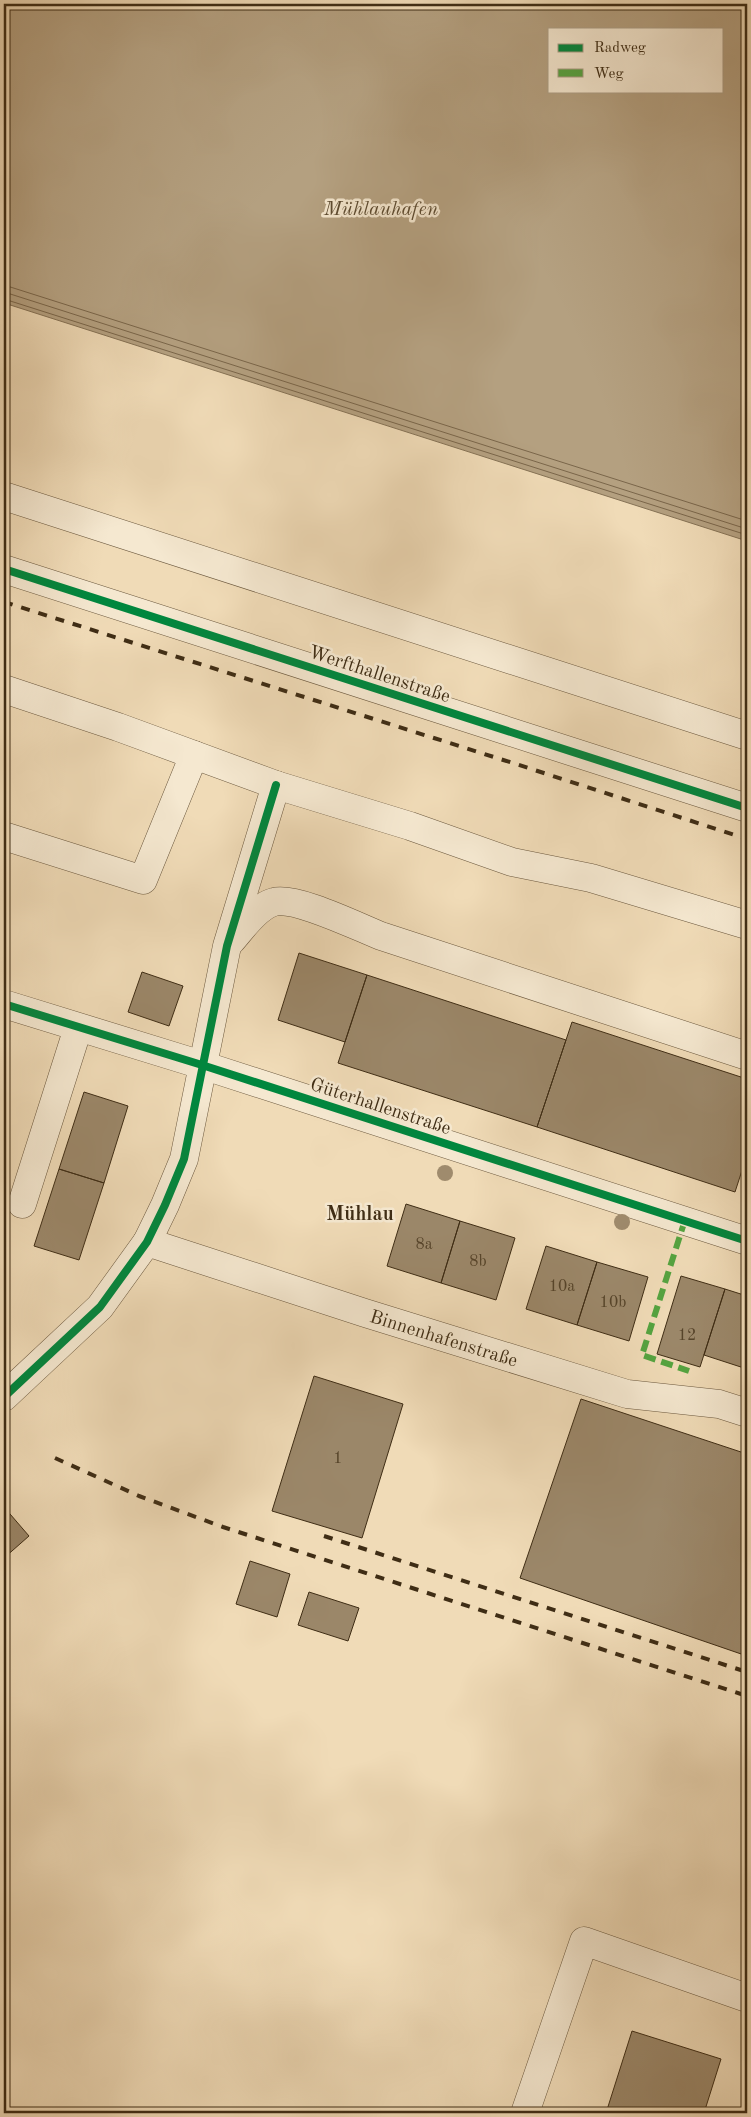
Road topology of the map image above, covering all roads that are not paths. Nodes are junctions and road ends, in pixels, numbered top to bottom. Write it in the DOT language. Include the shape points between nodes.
graph roads {
  1 [pos="4,496"];
  2 [pos="4,569"];
  3 [pos="4,689"];
  4 [pos="747,736"];
  5 [pos="194,755"];
  6 [pos="276,785"];
  7 [pos="747,808"];
  8 [pos="4,836"];
  9 [pos="747,925"];
  10 [pos="227,946"];
  11 [pos="4,1004"];
  12 [pos="78,1028"];
  13 [pos="747,1056"];
  14 [pos="202,1065"];
  15 [pos="22,1204"];
  16 [pos="747,1241"];
  17 [pos="147,1242"];
  18 [pos="4,1397"];
  19 [pos="747,1413"];
  20 [pos="747,1998"];
  21 [pos="525,2113"];
  1 -- 4 [label="street"];
  2 -- 7 [label="street, Werfthallenstraße"];
  3 -- 5 [label="street"];
  5 -- 6 [label="street"];
  5 -- 8 [label="street" via="143,880"];
  6 -- 9 [label="street" via="410,826 512,862 591,878"];
  6 -- 10 [label="street"];
  10 -- 13 [label="street" via="263,907 274,902 287,902"];
  10 -- 14 [label="street"];
  11 -- 12 [label="street, Güterhallenstraße"];
  12 -- 14 [label="street, Güterhallenstraße"];
  12 -- 15 [label="street"];
  14 -- 16 [label="street, Güterhallenstraße"];
  14 -- 17 [label="street" via="184,1159"];
  17 -- 18 [label="street" via="100,1307"];
  17 -- 19 [label="street, Binnenhafenstraße" via="627,1394 718,1404"];
  20 -- 21 [label="street" via="584,1941"];
}
